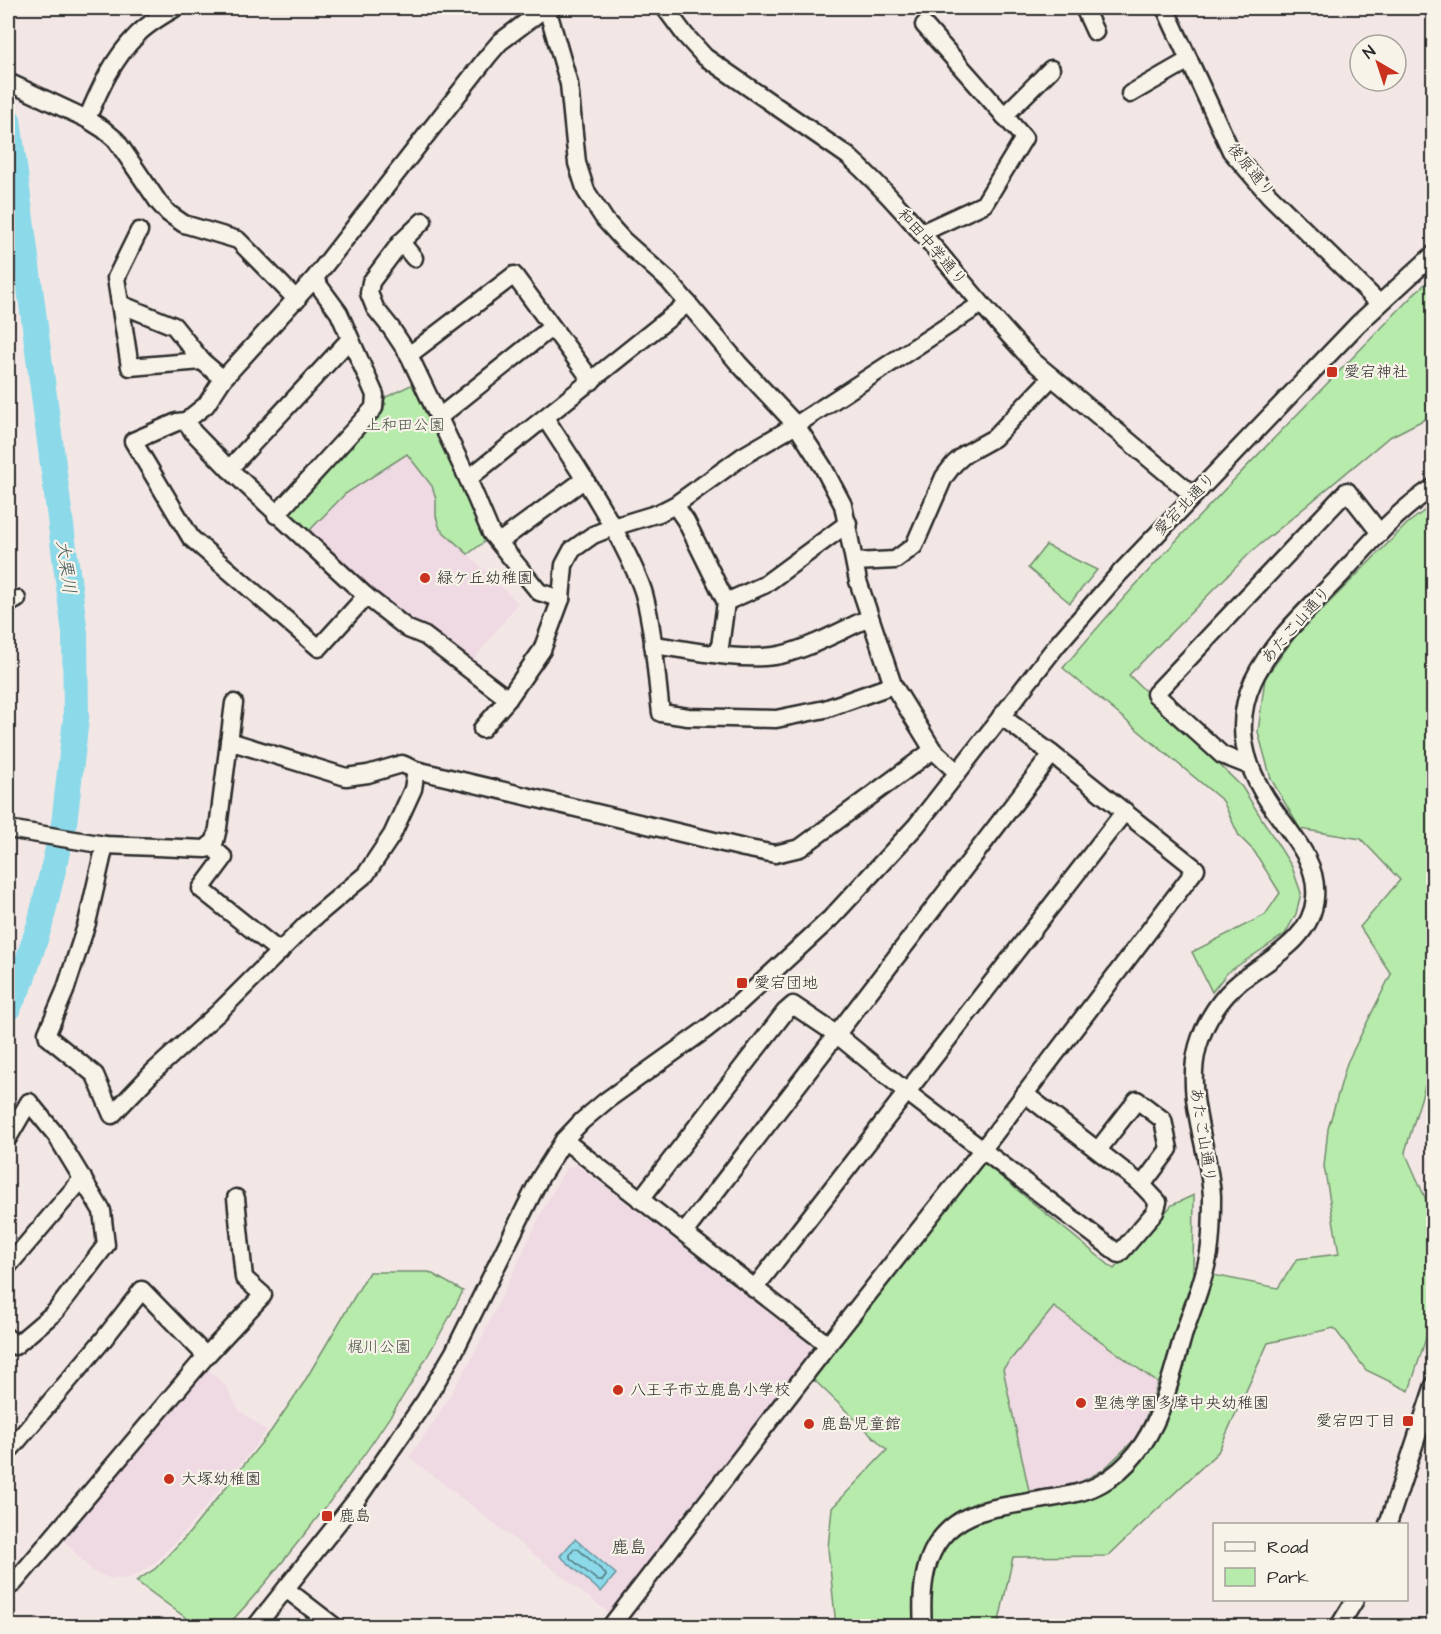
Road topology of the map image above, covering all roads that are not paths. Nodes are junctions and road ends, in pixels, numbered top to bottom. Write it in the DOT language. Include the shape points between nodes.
graph roads {
  1 [pos="175,8"];
  2 [pos="546,8"];
  3 [pos="665,8"];
  4 [pos="1084,8"];
  5 [pos="1166,8"];
  6 [pos="924,25"];
  7 [pos="1095,32"];
  8 [pos="1189,60"];
  9 [pos="1051,69"];
  10 [pos="8,82"];
  11 [pos="1130,94"];
  12 [pos="1004,116"];
  13 [pos="87,119"];
  14 [pos="423,221"];
  15 [pos="139,231"];
  16 [pos="921,233"];
  17 [pos="400,242"];
  18 [pos="1434,255"];
  19 [pos="414,258"];
  20 [pos="314,279"];
  21 [pos="297,300"];
  22 [pos="688,303"];
  23 [pos="1379,303"];
  24 [pos="120,304"];
  25 [pos="981,304"];
  26 [pos="552,327"];
  27 [pos="350,339"];
  28 [pos="409,355"];
  29 [pos="202,361"];
  30 [pos="1052,377"];
  31 [pos="223,379"];
  32 [pos="592,381"];
  33 [pos="438,418"];
  34 [pos="545,418"];
  35 [pos="186,421"];
  36 [pos="796,425"];
  37 [pos="229,469"];
  38 [pos="468,479"];
  39 [pos="585,479"];
  40 [pos="1434,487"];
  41 [pos="1193,495"];
  42 [pos="675,505"];
  43 [pos="276,514"];
  44 [pos="848,523"];
  45 [pos="613,527"];
  46 [pos="1380,533"];
  47 [pos="499,542"];
  48 [pos="855,562"];
  49 [pos="366,596"];
  50 [pos="561,599"];
  51 [pos="726,602"];
  52 [pos="869,618"];
  53 [pos="653,645"];
  54 [pos="718,654"];
  55 [pos="892,685"];
  56 [pos="508,699"];
  57 [pos="234,703"];
  58 [pos="1001,716"];
  59 [pos="482,729"];
  60 [pos="230,741"];
  61 [pos="933,750"];
  62 [pos="1052,754"];
  63 [pos="1250,766"];
  64 [pos="416,770"];
  65 [pos="957,772"];
  66 [pos="1125,812"];
  67 [pos="13,830"];
  68 [pos="103,845"];
  69 [pos="210,845"];
  70 [pos="279,952"];
  71 [pos="836,1034"];
  72 [pos="908,1093"];
  73 [pos="1025,1094"];
  74 [pos="8,1138"];
  75 [pos="564,1140"];
  76 [pos="983,1149"];
  77 [pos="1098,1150"];
  78 [pos="84,1178"];
  79 [pos="1142,1185"];
  80 [pos="236,1198"];
  81 [pos="640,1200"];
  82 [pos="684,1233"];
  83 [pos="8,1266"];
  84 [pos="754,1289"];
  85 [pos="8,1338"];
  86 [pos="828,1345"];
  87 [pos="206,1356"];
  88 [pos="1434,1385"];
  89 [pos="8,1452"];
  90 [pos="1389,1523"];
  91 [pos="10,1580"];
  92 [pos="286,1589"];
  93 [pos="1354,1601"];
  94 [pos="256,1626"];
  95 [pos="334,1626"];
  96 [pos="611,1626"];
  97 [pos="923,1626"];
  98 [pos="1339,1626"];
  1 -- 13 [label="street" via="138,33 123,51 108,72"];
  2 -- 20 [label="street" via="500,42 488,56"];
  2 -- 22 [label="street" via="569,84 577,163 586,191 623,240"];
  3 -- 16 [label="street, 和田中学通り" via="705,57 848,156"];
  4 -- 7 [label="street"];
  5 -- 8 [label="street, 後原通り"];
  6 -- 12 [label="street"];
  8 -- 11 [label="street"];
  8 -- 23 [label="street, 後原通り" via="1231,151 1269,195"];
  9 -- 12 [label="street"];
  10 -- 13 [label="street"];
  12 -- 16 [label="street" via="1024,138 984,204"];
  13 -- 21 [label="street" via="116,140 168,213 184,224 238,240"];
  14 -- 17 [label="street"];
  15 -- 24 [label="street" via="116,278"];
  16 -- 25 [label="street, 和田中学通り"];
  17 -- 19 [label="street"];
  17 -- 28 [label="street" via="371,282 369,293 375,308"];
  18 -- 23 [label="street, 愛宕北通り"];
  20 -- 21 [label="street"];
  20 -- 27 [label="street" via="339,313"];
  21 -- 31 [label="street"];
  22 -- 32 [label="street"];
  22 -- 36 [label="street"];
  23 -- 41 [label="street, 愛宕北通り"];
  24 -- 29 [label="street" via="174,326"];
  24 -- 29 [label="street" via="130,367"];
  25 -- 30 [label="street, 和田中学通り"];
  25 -- 36 [label="street"];
  26 -- 28 [label="street" via="514,275"];
  26 -- 32 [label="street"];
  26 -- 33 [label="street"];
  27 -- 37 [label="street"];
  27 -- 43 [label="street" via="375,395 374,408"];
  28 -- 33 [label="street"];
  29 -- 31 [label="street"];
  30 -- 41 [label="street, 和田中学通り"];
  30 -- 48 [label="street" via="994,438 954,464 944,477 914,546 895,560"];
  31 -- 35 [label="street" via="206,405"];
  32 -- 34 [label="street"];
  33 -- 38 [label="street"];
  34 -- 38 [label="street"];
  34 -- 39 [label="street"];
  35 -- 37 [label="street"];
  35 -- 49 [label="street" via="133,441 192,538 319,648"];
  36 -- 42 [label="street" via="743,456"];
  36 -- 44 [label="street" via="823,466"];
  37 -- 43 [label="street"];
  38 -- 47 [label="street" via="491,533"];
  39 -- 45 [label="street"];
  39 -- 47 [label="street"];
  40 -- 46 [label="street, あたご山通り"];
  41 -- 58 [label="street, 愛宕北通り" via="1089,608"];
  42 -- 45 [label="street"];
  42 -- 51 [label="street"];
  43 -- 49 [label="street"];
  44 -- 48 [label="street"];
  44 -- 51 [label="street" via="764,585"];
  45 -- 50 [label="street" via="572,550 564,565"];
  45 -- 53 [label="street" via="644,594"];
  46 -- 63 [label="street, あたご山通り" via="1279,640 1259,667 1248,690 1244,714 1244,742"];
  46 -- 63 [label="street" via="1347,491 1155,694 1222,755"];
  47 -- 50 [label="street" via="539,592"];
  48 -- 52 [label="street"];
  49 -- 56 [label="street"];
  50 -- 56 [label="street" via="542,650"];
  51 -- 54 [label="street"];
  52 -- 54 [label="street" via="776,656"];
  52 -- 55 [label="street"];
  53 -- 54 [label="street"];
  53 -- 55 [label="street" via="661,713 776,719 825,709"];
  55 -- 61 [label="street"];
  56 -- 59 [label="street"];
  57 -- 60 [label="street"];
  58 -- 62 [label="street"];
  58 -- 65 [label="street, 愛宕北通り"];
  60 -- 64 [label="street" via="346,777 402,764"];
  60 -- 69 [label="street" via="218,828"];
  61 -- 64 [label="street" via="800,848 776,854"];
  61 -- 65 [label="street"];
  62 -- 66 [label="street"];
  62 -- 71 [label="street"];
  63 -- 97 [label="street, あたご山通り" via="1262,792 1303,850 1315,876 1316,902 1296,939 1239,983 1216,1008 1198,1046 1195,1094 1211,1190 1209,1255 1161,1409 1146,1442 1104,1482 1079,1493 987,1510 961,1520 943,1535 930,1553 924,1573"];
  64 -- 70 [label="street" via="413,789 392,835 366,874"];
  65 -- 75 [label="street, 愛宕北通り" via="893,852 798,950 705,1030 608,1100"];
  66 -- 72 [label="street"];
  66 -- 73 [label="street" via="1196,869"];
  67 -- 68 [label="street"];
  68 -- 69 [label="street" via="206,849"];
  68 -- 70 [label="street" via="87,923 47,1033 95,1075 112,1115"];
  69 -- 70 [label="street" via="224,858 201,889"];
  71 -- 72 [label="street"];
  71 -- 81 [label="street" via="793,1005"];
  71 -- 82 [label="street"];
  72 -- 76 [label="street"];
  72 -- 84 [label="street"];
  73 -- 76 [label="street"];
  73 -- 77 [label="street"];
  74 -- 78 [label="street" via="29,1102"];
  75 -- 81 [label="street"];
  75 -- 92 [label="street, 愛宕北通り" via="540,1178 471,1320 425,1401 360,1495"];
  76 -- 79 [label="street" via="1119,1254 1155,1212 1158,1202"];
  76 -- 86 [label="street"];
  77 -- 79 [label="street"];
  77 -- 79 [label="street" via="1137,1100 1163,1120 1169,1149"];
  78 -- 83 [label="street"];
  78 -- 85 [label="street" via="102,1211 106,1245 55,1312 15,1346"];
  80 -- 87 [label="street" via="244,1278 263,1295"];
  81 -- 82 [label="street"];
  82 -- 84 [label="street"];
  84 -- 86 [label="street"];
  86 -- 96 [label="street"];
  87 -- 89 [label="street" via="142,1290"];
  87 -- 91 [label="street"];
  88 -- 90 [label="street"];
  92 -- 94 [label="street, 愛宕北通り"];
  92 -- 95 [label="street"];
  93 -- 98 [label="street"];
}
